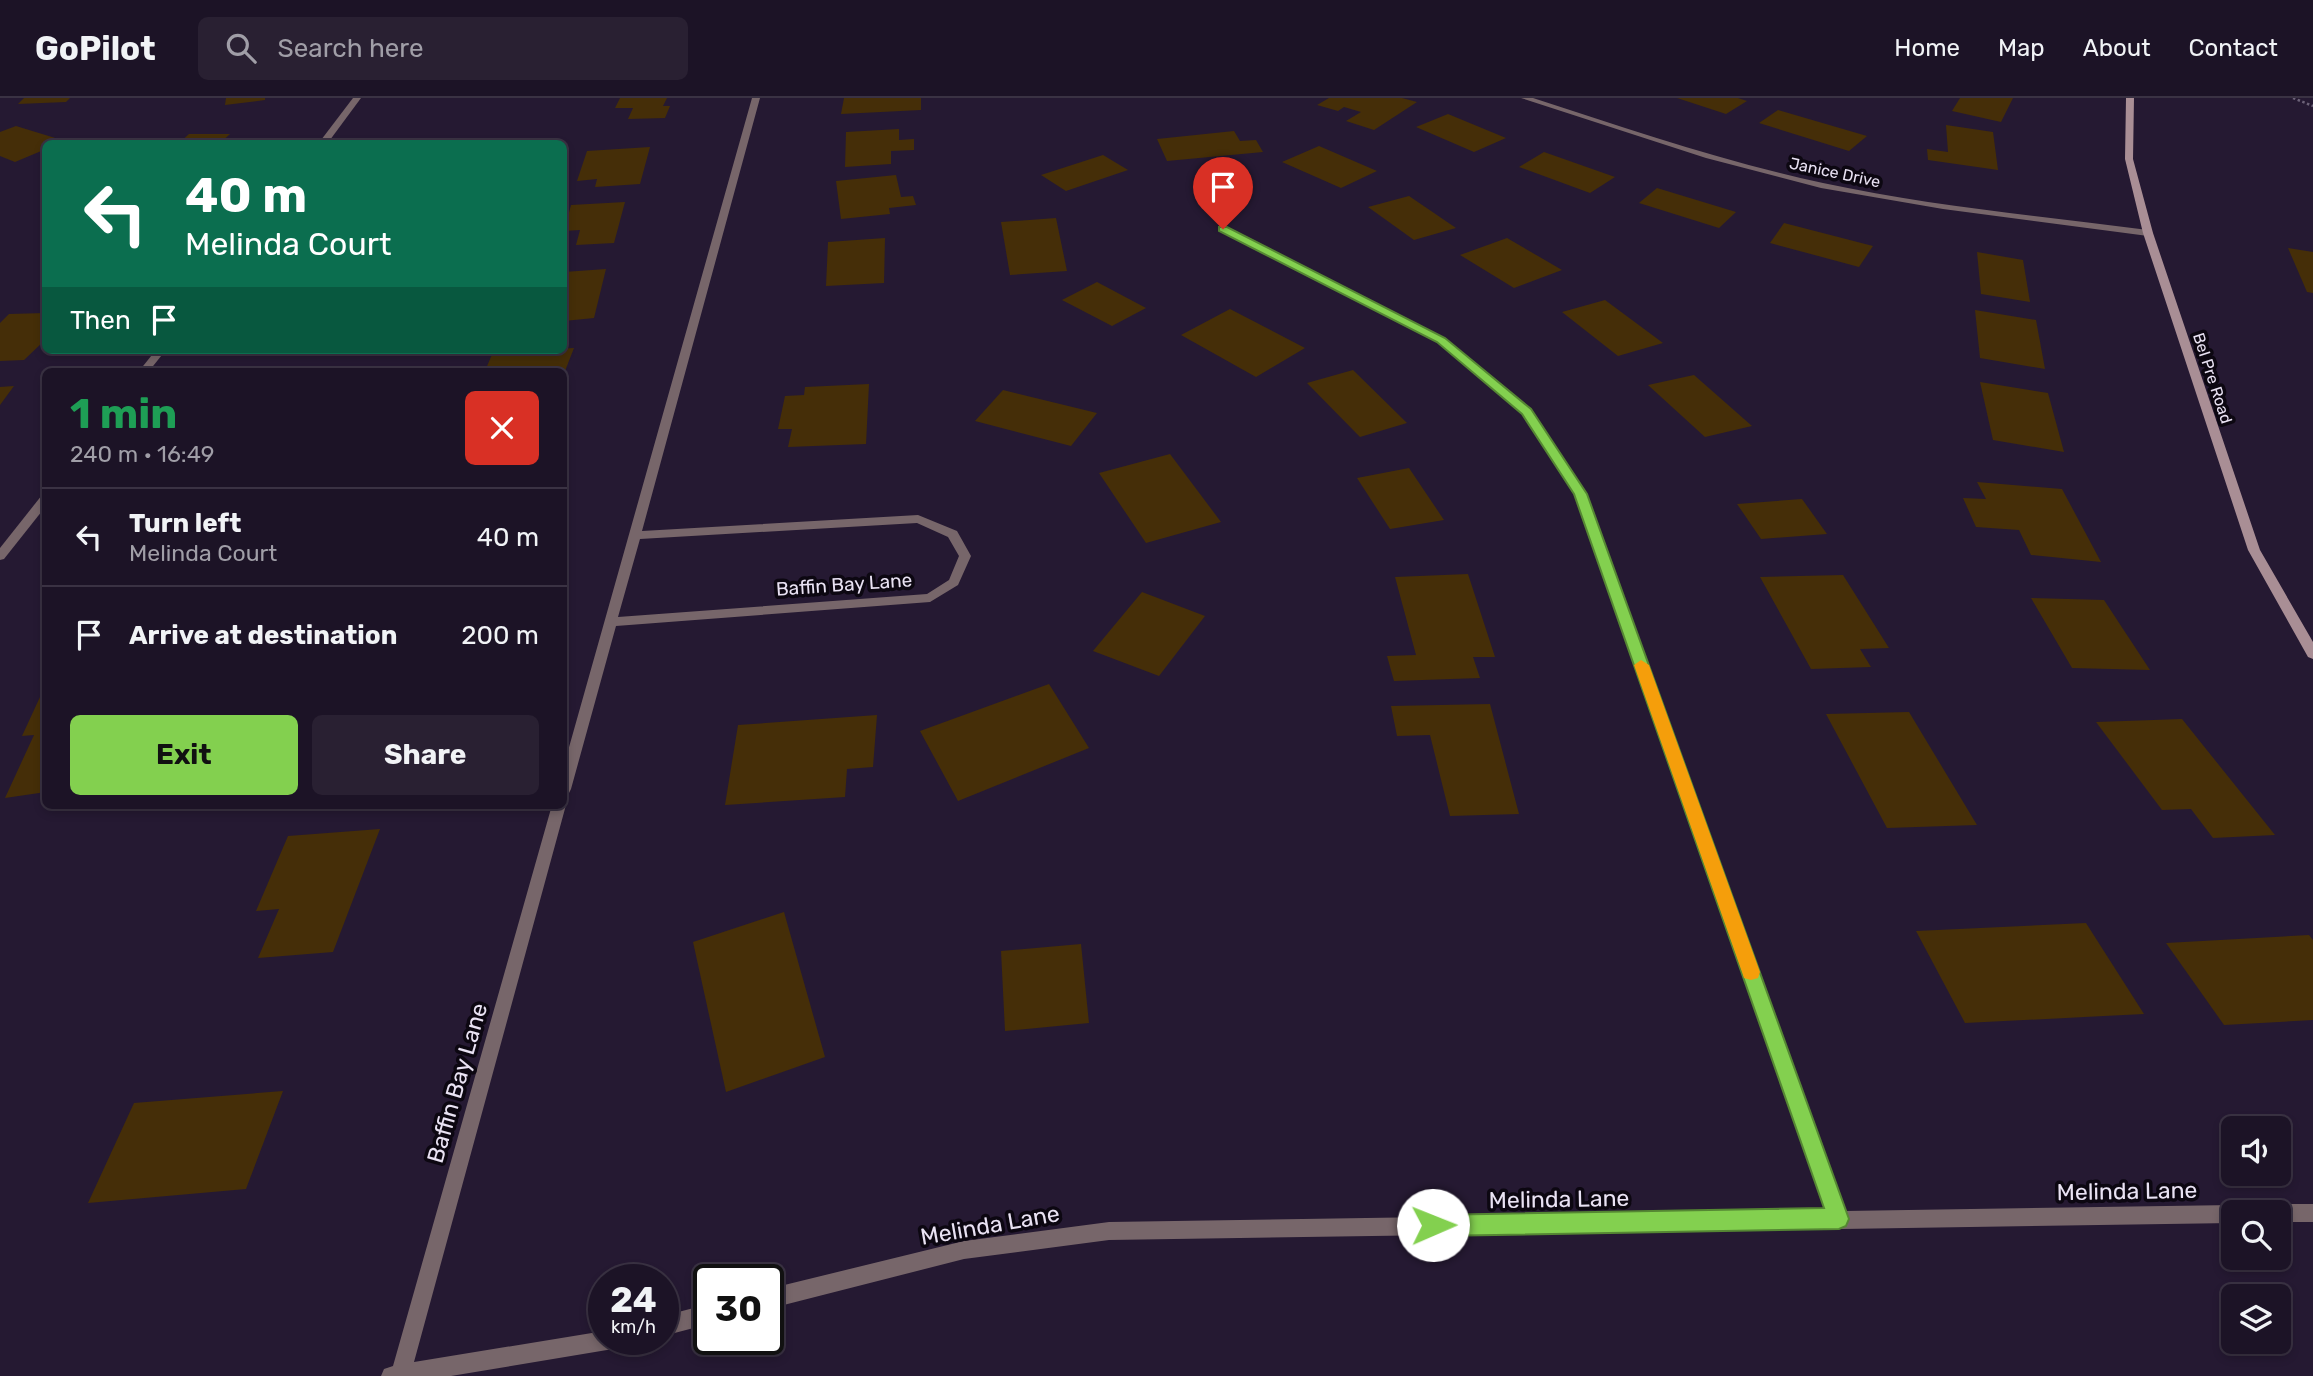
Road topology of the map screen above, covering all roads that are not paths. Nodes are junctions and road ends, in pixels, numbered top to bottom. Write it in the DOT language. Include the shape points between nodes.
graph roads {
  1 [pos="357,98"];
  2 [pos="756,98"];
  3 [pos="1525,98"];
  4 [pos="2130,98"];
  5 [pos="325,140"];
  6 [pos="1223,229"];
  7 [pos="2148,233"];
  8 [pos="158,354"];
  9 [pos="146,368"];
  10 [pos="42,503"];
  11 [pos="635,535"];
  12 [pos="0,556"];
  13 [pos="610,622"];
  14 [pos="2313,654"];
  15 [pos="567,778"];
  16 [pos="558,809"];
  17 [pos="2291,1213"];
  18 [pos="2313,1213"];
  19 [pos="2221,1214"];
  20 [pos="1839,1219"];
  21 [pos="784,1295"];
  22 [pos="588,1343"];
  23 [pos="396,1375"];
  1 -- 5 [label="street"];
  2 -- 11 [label="street"];
  3 -- 7 [label="street, Janice Drive" via="1715,158 1822,186"];
  4 -- 7 [label="main road, Bel Pre Road" via="2129,159"];
  6 -- 20 [label="street" via="1441,340 1526,412 1581,494"];
  7 -- 14 [label="main road, Bel Pre Road" via="2254,551"];
  8 -- 9 [label="street"];
  10 -- 12 [label="street"];
  11 -- 13 [label="street"];
  11 -- 13 [label="street, Baffin Bay Lane" via="918,519 953,534 965,556 954,582 930,598"];
  13 -- 15 [label="street"];
  16 -- 23 [label="street, Baffin Bay Lane"];
  17 -- 18 [label="street"];
  19 -- 20 [label="street, Melinda Lane"];
  20 -- 21 [label="street, Melinda Lane" via="1109,1231 964,1250"];
  22 -- 23 [label="street"];
}
